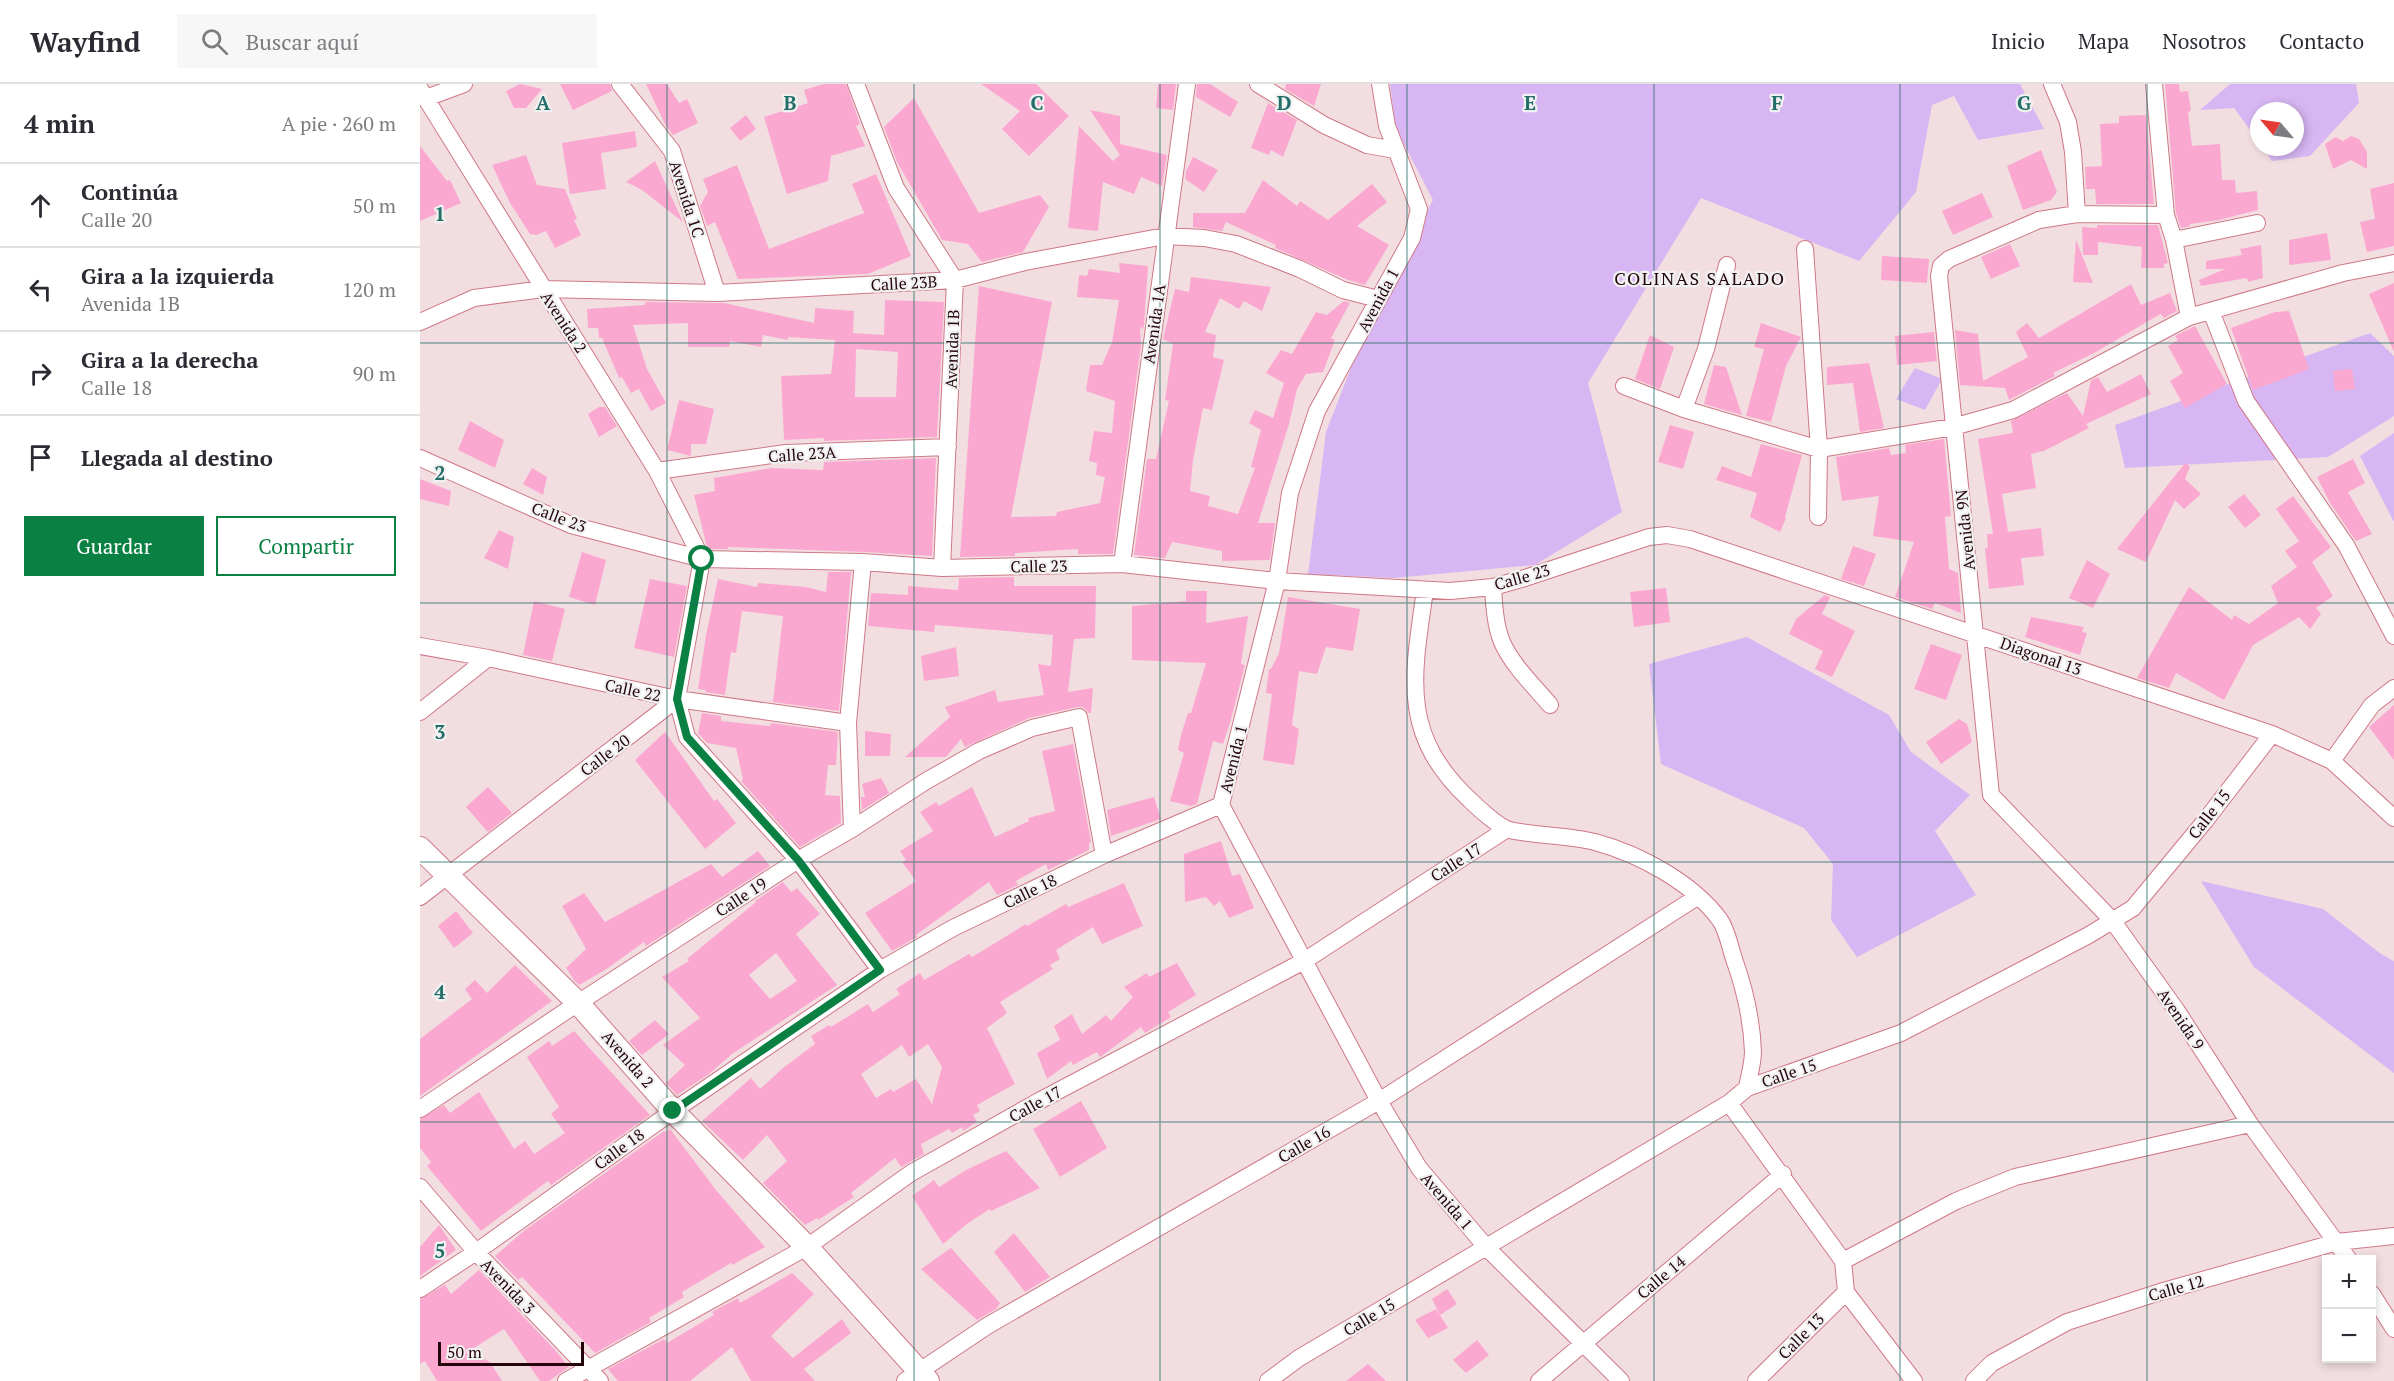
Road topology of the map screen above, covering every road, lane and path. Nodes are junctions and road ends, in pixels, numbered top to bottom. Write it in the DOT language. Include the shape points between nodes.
graph roads {
  1 [pos="464,84"];
  2 [pos="620,84"];
  3 [pos="856,84"];
  4 [pos="1187,84"];
  5 [pos="1258,84"];
  6 [pos="1380,84"];
  7 [pos="2052,84"];
  8 [pos="2154,84"];
  9 [pos="423,94"];
  10 [pos="1395,150"];
  11 [pos="2077,214"];
  12 [pos="2166,216"];
  13 [pos="2258,224"];
  14 [pos="1165,236"];
  15 [pos="2174,240"];
  16 [pos="1805,249"];
  17 [pos="2394,263"];
  18 [pos="1726,265"];
  19 [pos="955,280"];
  20 [pos="543,289"];
  21 [pos="717,293"];
  22 [pos="1378,299"];
  23 [pos="2211,311"];
  24 [pos="2189,317"];
  25 [pos="420,322"];
  26 [pos="1624,386"];
  27 [pos="1684,409"];
  28 [pos="1953,427"];
  29 [pos="948,447"];
  30 [pos="1819,449"];
  31 [pos="420,458"];
  32 [pos="657,471"];
  33 [pos="1818,517"];
  34 [pos="1667,535"];
  35 [pos="702,559"];
  36 [pos="863,562"];
  37 [pos="1122,564"];
  38 [pos="942,568"];
  39 [pos="1276,581"];
  40 [pos="1493,587"];
  41 [pos="1425,590"];
  42 [pos="1976,634"];
  43 [pos="2394,636"];
  44 [pos="420,646"];
  45 [pos="488,658"];
  46 [pos="2394,688"];
  47 [pos="677,699"];
  48 [pos="1550,705"];
  49 [pos="420,712"];
  50 [pos="848,723"];
  51 [pos="2272,734"];
  52 [pos="2332,761"];
  53 [pos="1991,795"];
  54 [pos="1221,805"];
  55 [pos="2394,818"];
  56 [pos="852,829"];
  57 [pos="1507,830"];
  58 [pos="420,848"];
  59 [pos="1104,855"];
  60 [pos="798,860"];
  61 [pos="448,875"];
  62 [pos="420,897"];
  63 [pos="1697,897"];
  64 [pos="2112,920"];
  65 [pos="1304,961"];
  66 [pos="880,970"];
  67 [pos="578,1003"];
  68 [pos="1747,1088"];
  69 [pos="1379,1101"];
  70 [pos="1729,1103"];
  71 [pos="420,1109"];
  72 [pos="673,1111"];
  73 [pos="2250,1124"];
  74 [pos="1783,1174"];
  75 [pos="420,1187"];
  76 [pos="2394,1236"];
  77 [pos="2337,1242"];
  78 [pos="807,1247"];
  79 [pos="1487,1248"];
  80 [pos="476,1252"];
  81 [pos="2346,1255"];
  82 [pos="1843,1261"];
  83 [pos="420,1289"];
  84 [pos="1846,1292"];
  85 [pos="2376,1300"];
  86 [pos="2394,1329"];
  87 [pos="1584,1342"];
  88 [pos="588,1368"];
  89 [pos="917,1378"];
  90 [pos="566,1381"];
  91 [pos="600,1381"];
  92 [pos="1268,1381"];
  93 [pos="1539,1381"];
  94 [pos="1620,1381"];
  95 [pos="1756,1381"];
  96 [pos="1914,1381"];
  97 [pos="1974,1381"];
  1 -- 9 [label="street"];
  2 -- 21 [label="street, Avenida 1C" via="672,151"];
  3 -- 19 [label="street" via="896,189"];
  4 -- 14 [label="street, Avenida 1A"];
  5 -- 10 [label="street" via="1324,125 1367,145"];
  6 -- 10 [label="street, Avenida 1"];
  7 -- 11 [label="street" via="2068,122"];
  8 -- 12 [label="street"];
  9 -- 20 [label="street, Avenida 2"];
  10 -- 22 [label="street, Avenida 1" via="1419,209 1412,238"];
  11 -- 12 [label="street"];
  11 -- 28 [label="street, Avenida 9N" via="2039,220 1941,266"];
  12 -- 15 [label="street"];
  13 -- 15 [label="street"];
  14 -- 19 [label="street, Calle 23B" via="1025,262"];
  14 -- 22 [label="street, Calle 23B" via="1236,244 1343,290"];
  14 -- 37 [label="street, Avenida 1A"];
  15 -- 24 [label="street"];
  16 -- 30 [label="street"];
  17 -- 23 [label="street" via="2343,273"];
  18 -- 27 [label="street" via="1706,349"];
  19 -- 21 [label="street, Calle 23B"];
  19 -- 29 [label="street, Avenida 1B"];
  20 -- 21 [label="street, Calle 23B"];
  20 -- 25 [label="street, Calle 23B" via="474,298"];
  20 -- 32 [label="street, Avenida 2"];
  22 -- 39 [label="street, Avenida 1" via="1317,411 1290,494"];
  23 -- 24 [label="street"];
  23 -- 43 [label="street" via="2246,401 2346,545"];
  24 -- 28 [label="street" via="2013,410"];
  26 -- 27 [label="street"];
  27 -- 30 [label="street"];
  28 -- 30 [label="street"];
  28 -- 42 [label="street, Avenida 9N"];
  29 -- 32 [label="street, Calle 23A" via="786,453"];
  29 -- 38 [label="street, Avenida 1B"];
  30 -- 33 [label="street"];
  31 -- 35 [label="street, Calle 23" via="570,525"];
  32 -- 35 [label="street, Avenida 2"];
  34 -- 40 [label="street, Calle 23" via="1649,537"];
  34 -- 42 [label="street, Diagonal 13" via="1690,538"];
  35 -- 36 [label="street, Calle 23"];
  35 -- 47 [label="street"];
  36 -- 38 [label="street, Calle 23"];
  36 -- 50 [label="street"];
  37 -- 38 [label="street, Calle 23"];
  37 -- 39 [label="street, Calle 23"];
  39 -- 41 [label="street, Calle 23"];
  39 -- 54 [label="street, Avenida 1"];
  40 -- 41 [label="street, Calle 23"];
  40 -- 48 [label="street" via="1502,642"];
  41 -- 57 [label="street" via="1414,691 1426,742 1448,779"];
  42 -- 51 [label="street, Diagonal 13"];
  42 -- 53 [label="street, Avenida 9N"];
  44 -- 45 [label="street, Calle 22"];
  45 -- 47 [label="street, Calle 22"];
  45 -- 49 [label="street"];
  46 -- 52 [label="street" via="2372,705"];
  47 -- 50 [label="street, Calle 22"];
  47 -- 60 [label="street" via="687,737"];
  47 -- 61 [label="street, Calle 20"];
  50 -- 56 [label="street"];
  51 -- 52 [label="street, Diagonal 13"];
  51 -- 64 [label="street, Calle 15" via="2133,908"];
  52 -- 55 [label="street, Diagonal 13"];
  53 -- 64 [label="street, Avenida 9"];
  54 -- 59 [label="street, Calle 18"];
  54 -- 65 [label="street, Avenida 1"];
  56 -- 59 [label="street, Calle 19" via="926,780 979,751 1032,728 1079,717"];
  56 -- 60 [label="street, Calle 19"];
  57 -- 63 [label="street" via="1594,842 1634,855 1658,867"];
  57 -- 65 [label="street, Calle 17"];
  58 -- 61 [label="street, Avenida 2"];
  59 -- 66 [label="street, Calle 18" via="953,928"];
  60 -- 66 [label="street"];
  60 -- 67 [label="street, Calle 19"];
  61 -- 62 [label="street, Calle 20"];
  61 -- 67 [label="street, Avenida 2"];
  63 -- 68 [label="street" via="1721,921 1737,968 1753,1053"];
  63 -- 69 [label="street, Calle 16"];
  64 -- 68 [label="street, Calle 15" via="1901,1034"];
  64 -- 73 [label="street, Avenida 9"];
  65 -- 69 [label="street, Avenida 1"];
  65 -- 78 [label="street, Calle 17" via="911,1173"];
  66 -- 72 [label="street, Calle 18"];
  67 -- 71 [label="street, Calle 19"];
  67 -- 72 [label="street, Avenida 2"];
  68 -- 70 [label="street, Calle 15"];
  69 -- 79 [label="street, Avenida 1" via="1419,1168"];
  69 -- 89 [label="street, Calle 16" via="987,1326"];
  70 -- 74 [label="street"];
  70 -- 79 [label="street, Calle 15"];
  72 -- 78 [label="street, Avenida 2"];
  72 -- 80 [label="street, Calle 18"];
  73 -- 77 [label="street, Avenida 9"];
  73 -- 82 [label="street" via="2015,1177 1956,1201"];
  74 -- 82 [label="street"];
  74 -- 87 [label="street, Calle 14"];
  75 -- 80 [label="street, Avenida 3"];
  76 -- 77 [label="street, Calle 12"];
  77 -- 81 [label="street, Avenida 9"];
  77 -- 97 [label="street, Calle 12" via="2067,1322 1992,1363"];
  78 -- 88 [label="street, Calle 17"];
  78 -- 89 [label="street, Avenida 2"];
  79 -- 87 [label="street, Avenida 1"];
  79 -- 92 [label="street, Calle 15"];
  80 -- 83 [label="street, Calle 18"];
  80 -- 88 [label="street, Avenida 3"];
  82 -- 84 [label="street"];
  84 -- 95 [label="street, Calle 13"];
  84 -- 96 [label="street"];
  85 -- 86 [label="street"];
  87 -- 93 [label="street, Calle 14"];
  87 -- 94 [label="street, Avenida 1"];
  88 -- 90 [label="street, Calle 17"];
  88 -- 91 [label="street, Avenida 3"];
}
